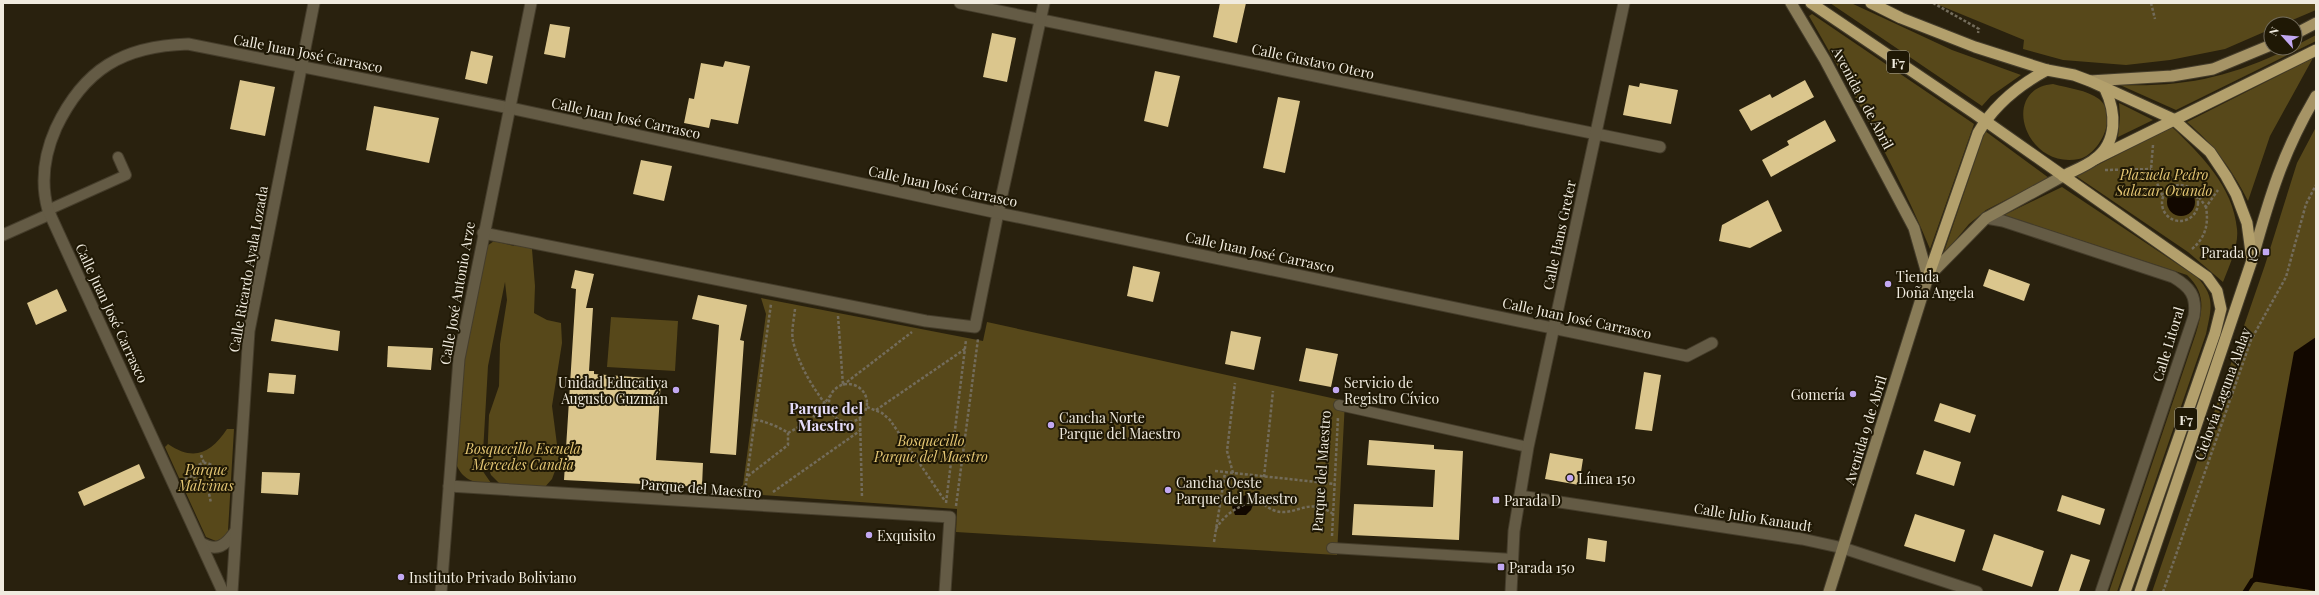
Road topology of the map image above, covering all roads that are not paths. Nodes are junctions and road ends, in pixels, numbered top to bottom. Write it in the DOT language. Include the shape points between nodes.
graph roads {
  1 [pos="314,3"];
  2 [pos="531,3"];
  3 [pos="960,3"];
  4 [pos="1044,3"];
  5 [pos="1624,3"];
  6 [pos="1791,3"];
  7 [pos="1811,3"];
  8 [pos="1871,3"];
  9 [pos="1041,20"];
  10 [pos="2316,23"];
  11 [pos="2303,30"];
  12 [pos="2263,48"];
  13 [pos="2316,50"];
  14 [pos="300,68"];
  15 [pos="2047,70"];
  16 [pos="2090,81"];
  17 [pos="2105,89"];
  18 [pos="2316,96"];
  19 [pos="510,108"];
  20 [pos="2172,119"];
  21 [pos="1985,121"];
  22 [pos="1595,134"];
  23 [pos="1660,147"];
  24 [pos="118,157"];
  25 [pos="2095,159"];
  26 [pos="2063,176"];
  27 [pos="49,212"];
  28 [pos="998,213"];
  29 [pos="1986,218"];
  30 [pos="483,233"];
  31 [pos="3,235"];
  32 [pos="2252,260"];
  33 [pos="1928,278"];
  34 [pos="1554,329"];
  35 [pos="1712,343"];
  36 [pos="1339,405"];
  37 [pos="1528,446"];
  38 [pos="449,486"];
  39 [pos="1520,496"];
  40 [pos="235,532"];
  41 [pos="201,543"];
  42 [pos="1332,548"];
  43 [pos="1843,548"];
  44 [pos="1513,559"];
  45 [pos="223,592"];
  46 [pos="232,592"];
  47 [pos="442,592"];
  48 [pos="945,592"];
  49 [pos="1511,592"];
  50 [pos="1829,592"];
  51 [pos="1976,592"];
  52 [pos="2101,592"];
  53 [pos="2125,592"];
  54 [pos="2140,592"];
  1 -- 14 [label="street, Calle Ricardo Ayala Lozada"];
  2 -- 19 [label="street, Calle José Antonio Arze"];
  3 -- 9 [label="street, Calle Gustavo Otero"];
  4 -- 9 [label="street"];
  5 -- 22 [label="street, Calle Hans Greter"];
  6 -- 33 [label="main road, Avenida 9 de Abril" via="1825,60 1914,228"];
  7 -- 21 [label="highway, F7"];
  8 -- 15 [label="highway" via="1901,18 1974,47"];
  9 -- 22 [label="street, Calle Gustavo Otero"];
  9 -- 28 [label="street"];
  10 -- 11 [label="main road"];
  12 -- 16 [label="main road" via="2213,69 2172,76"];
  13 -- 20 [label="highway"];
  14 -- 19 [label="street, Calle Juan José Carrasco"];
  14 -- 27 [label="street, Calle Juan José Carrasco" via="188,44 167,44 142,49 101,68 82,85 67,105 52,138 44,164 43,192"];
  14 -- 40 [label="street, Calle Ricardo Ayala Lozada" via="249,331"];
  15 -- 16 [label="highway"];
  15 -- 21 [label="highway" via="2028,80"];
  16 -- 17 [label="highway"];
  17 -- 20 [label="highway"];
  17 -- 25 [label="highway" via="2114,116 2112,130 2107,146"];
  18 -- 32 [label="main road" via="2288,147 2271,191"];
  19 -- 28 [label="street, Calle Juan José Carrasco"];
  19 -- 30 [label="street, Calle José Antonio Arze"];
  20 -- 25 [label="highway"];
  20 -- 32 [label="highway" via="2210,152 2226,176 2247,223"];
  21 -- 26 [label="highway, F7"];
  21 -- 33 [label="highway"];
  22 -- 23 [label="street, Calle Gustavo Otero"];
  22 -- 34 [label="street, Calle Hans Greter"];
  24 -- 27 [label="lane" via="126,175"];
  25 -- 26 [label="highway"];
  26 -- 29 [label="main road, Avenida 9 de Abril"];
  26 -- 53 [label="highway, F7" via="2184,255 2207,277 2217,291 2220,309 2215,333"];
  27 -- 31 [label="street"];
  27 -- 41 [label="street, Calle Juan José Carrasco"];
  28 -- 30 [label="street" via="975,327 926,321"];
  28 -- 34 [label="street, Calle Juan José Carrasco"];
  29 -- 33 [label="main road, Avenida 9 de Abril"];
  29 -- 52 [label="street, Calle Litoral" via="2003,221 2173,277 2186,285 2194,295 2194,316"];
  30 -- 38 [label="street, Calle José Antonio Arze" via="459,359"];
  32 -- 54 [label="highway, F7"];
  33 -- 43 [label="main road, Avenida 9 de Abril"];
  34 -- 35 [label="street, Calle Juan José Carrasco" via="1687,356"];
  34 -- 37 [label="street, Calle Hans Greter"];
  36 -- 37 [label="lane, Parque del Maestro"];
  37 -- 39 [label="street, Calle Hans Greter"];
  38 -- 47 [label="street, Calle José Antonio Arze"];
  38 -- 48 [label="street, Parque del Maestro" via="950,517"];
  39 -- 43 [label="street, Calle Julio Kanaudt" via="1802,539"];
  39 -- 44 [label="street, Calle Hans Greter" via="1514,531"];
  40 -- 41 [label="street" via="224,546 217,548"];
  40 -- 46 [label="street, Calle Ricardo Ayala Lozada"];
  41 -- 45 [label="street, Calle Juan José Carrasco"];
  42 -- 44 [label="lane, Parque del Maestro"];
  43 -- 50 [label="main road, Avenida 9 de Abril"];
  43 -- 51 [label="street, Calle Julio Kanaudt"];
  44 -- 49 [label="street, Calle Hans Greter"];
}
